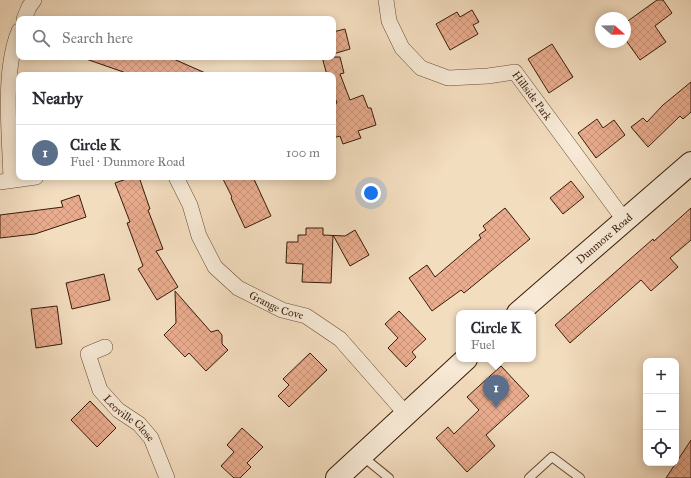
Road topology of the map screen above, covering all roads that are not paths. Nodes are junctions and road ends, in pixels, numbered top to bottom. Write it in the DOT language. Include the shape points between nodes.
graph roads {
  1 [pos="386,0"];
  2 [pos="16,39"];
  3 [pos="14,83"];
  4 [pos="691,163"];
  5 [pos="16,180"];
  6 [pos="178,180"];
  7 [pos="6,181"];
  8 [pos="625,221"];
  9 [pos="521,310"];
  10 [pos="105,347"];
  11 [pos="463,362"];
  12 [pos="406,414"];
  13 [pos="361,455"];
  14 [pos="167,478"];
  15 [pos="337,478"];
  16 [pos="389,478"];
  17 [pos="529,478"];
  18 [pos="580,478"];
  1 -- 8 [label="street, Hillside Park" via="390,21 402,48 421,68 448,78 515,72"];
  2 -- 3 [label="street"];
  3 -- 7 [label="street"];
  4 -- 8 [label="main road, Dunmore Road"];
  5 -- 7 [label="street"];
  6 -- 12 [label="street, Grange Cove" via="190,205 199,236 215,267 238,288 282,310 306,316 340,339"];
  8 -- 9 [label="main road, Dunmore Road"];
  10 -- 14 [label="street, Leoville Close" via="88,354 100,390 118,410 139,424 151,438"];
  11 -- 12 [label="main road"];
  12 -- 13 [label="main road"];
  13 -- 15 [label="main road"];
  13 -- 16 [label="lane"];
  17 -- 18 [label="lane" via="552,457"];
}
